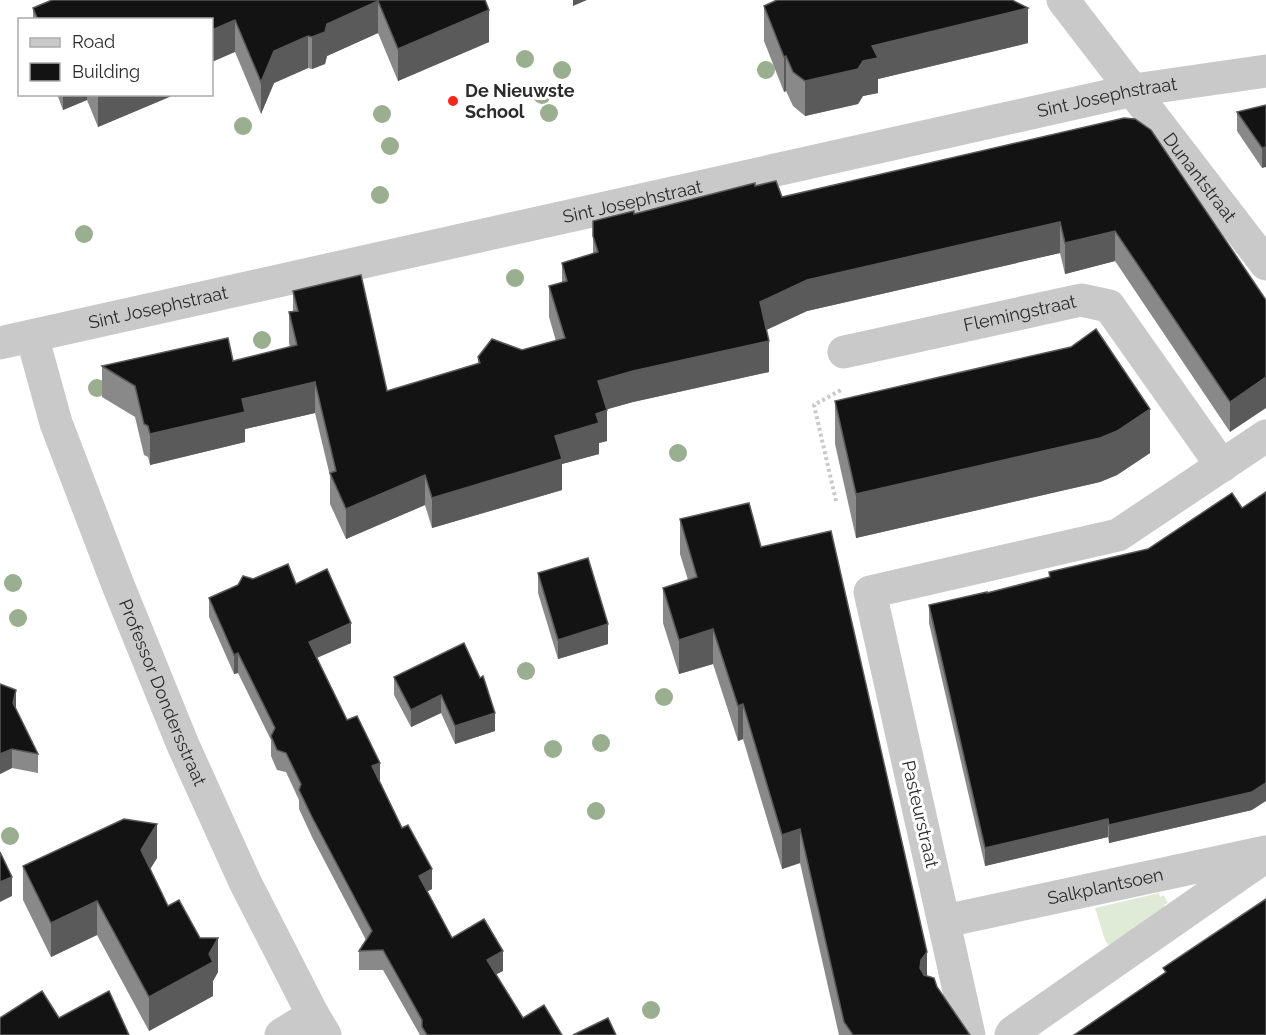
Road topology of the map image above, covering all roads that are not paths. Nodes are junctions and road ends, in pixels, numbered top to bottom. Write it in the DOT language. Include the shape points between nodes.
graph roads {
  1 [pos="1063,0"];
  2 [pos="1266,71"];
  3 [pos="1134,90"];
  4 [pos="1266,264"];
  5 [pos="32,336"];
  6 [pos="0,343"];
  7 [pos="844,352"];
  8 [pos="1266,436"];
  9 [pos="1222,466"];
  10 [pos="1266,854"];
  11 [pos="945,921"];
  12 [pos="319,1025"];
  13 [pos="281,1035"];
  14 [pos="969,1035"];
  15 [pos="1011,1035"];
  1 -- 3 [label="street, Dunantstraat"];
  2 -- 3 [label="street, Sint Josephstraat"];
  3 -- 4 [label="street, Dunantstraat"];
  3 -- 5 [label="street, Sint Josephstraat"];
  5 -- 6 [label="street, Sint Josephstraat"];
  5 -- 12 [label="street, Professor Dondersstraat" via="56,423 183,746 245,882"];
  7 -- 9 [label="street, Flemingstraat" via="1082,300 1108,306"];
  8 -- 9 [label="street"];
  9 -- 11 [label="street, Pasteurstraat" via="1118,535 870,592"];
  10 -- 11 [label="street, Salkplantsoen"];
  10 -- 15 [label="street, Salkplantsoen"];
  11 -- 14 [label="street, Pasteurstraat"];
  12 -- 13 [label="street"];
}
